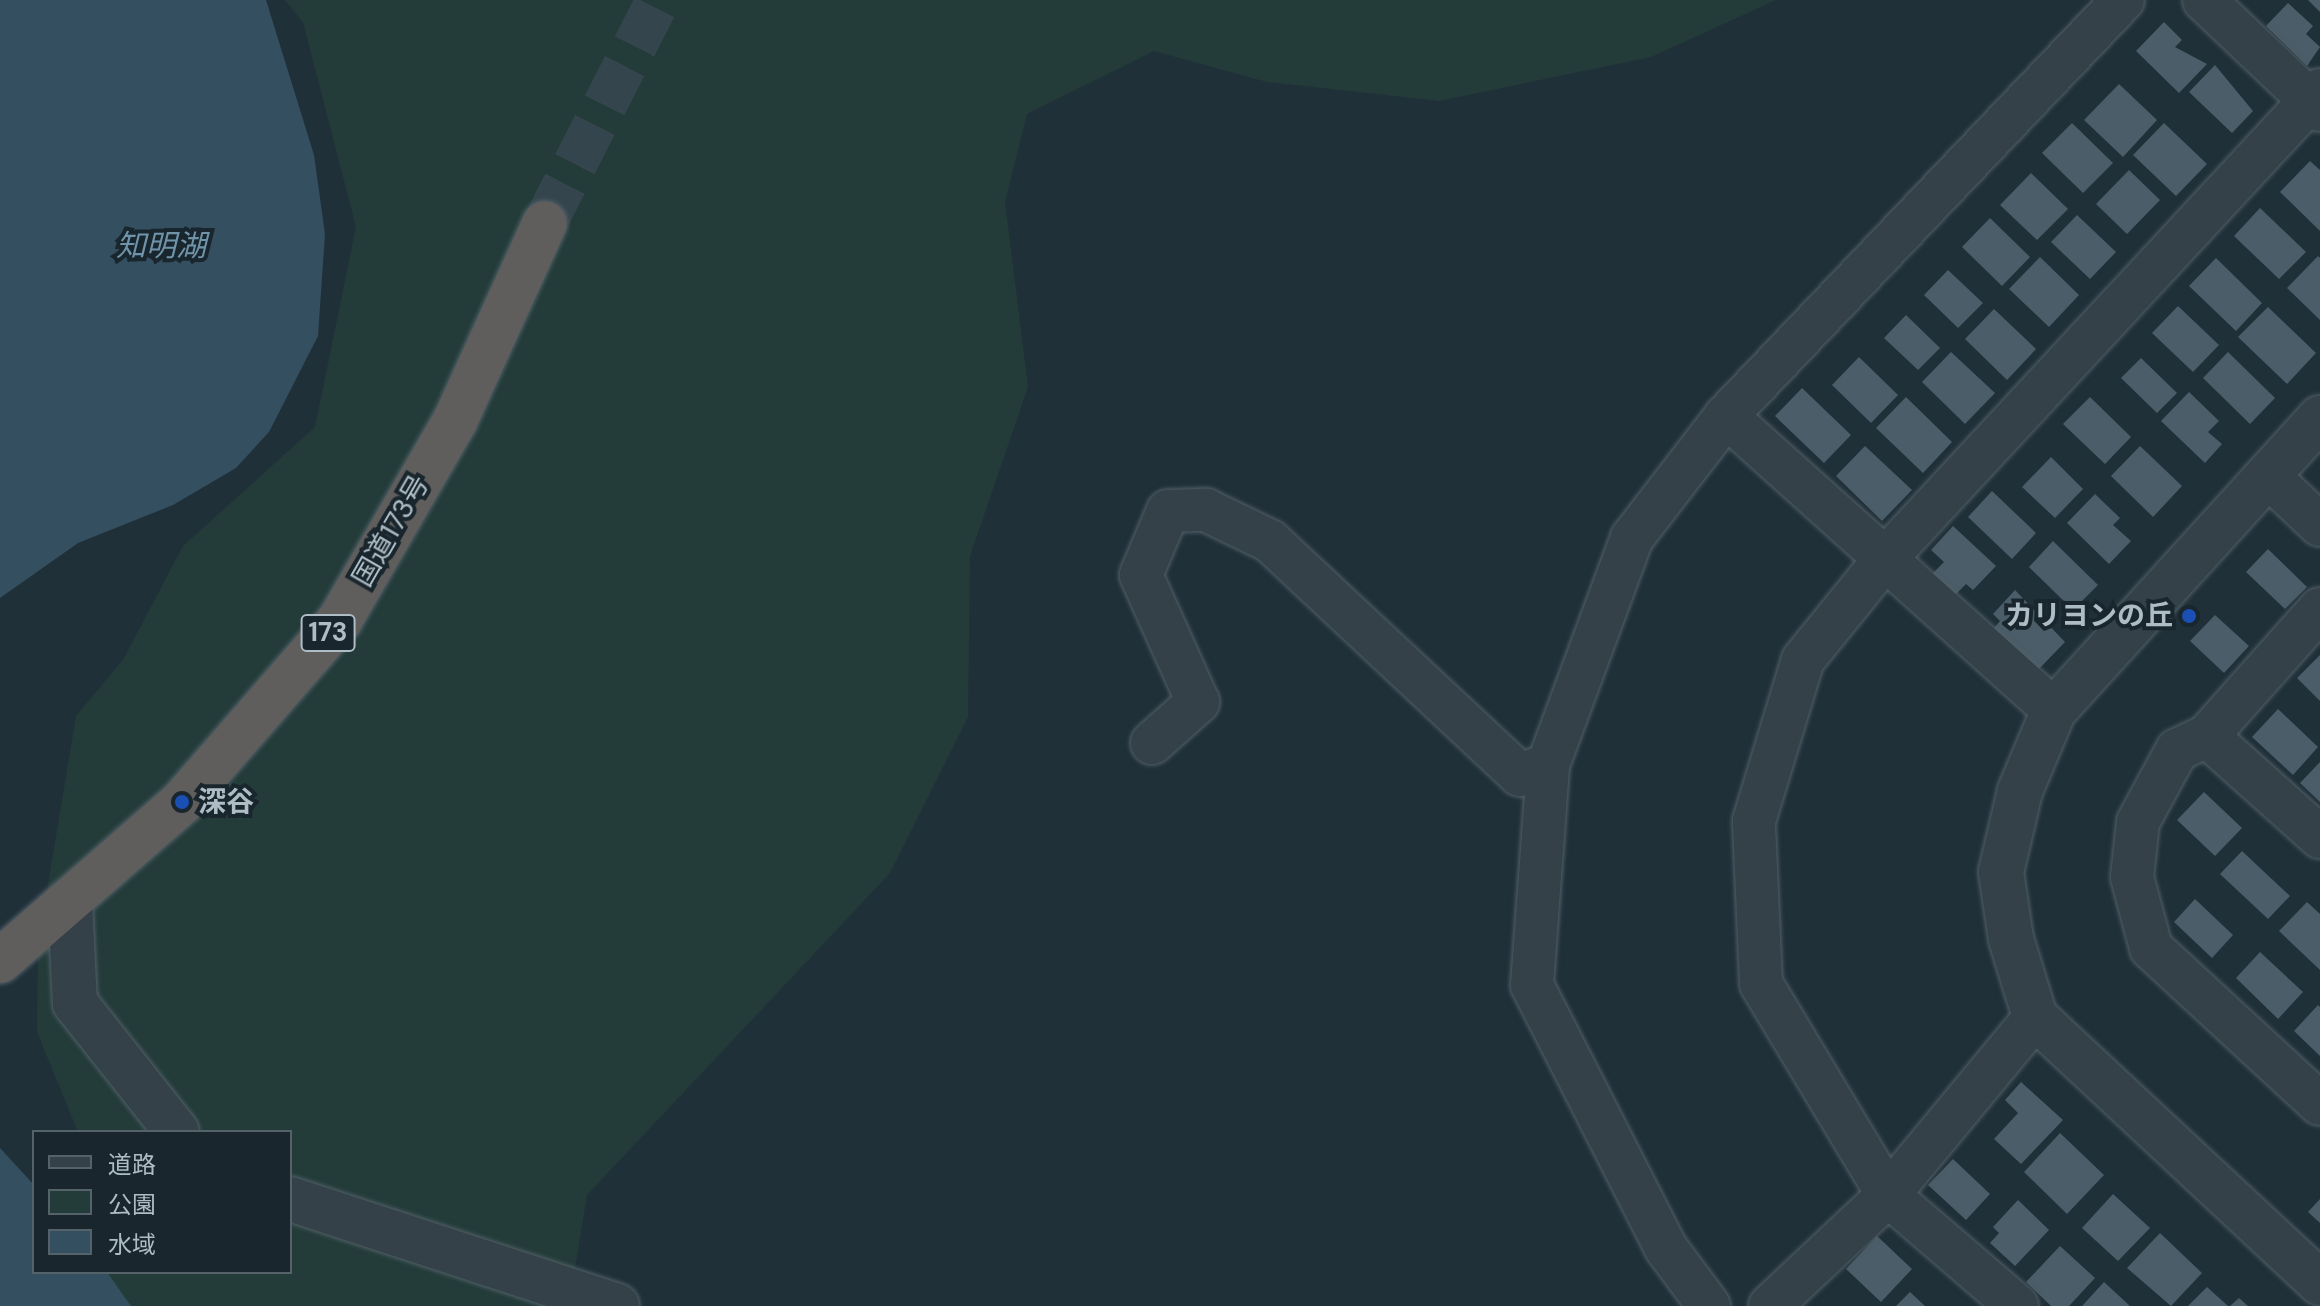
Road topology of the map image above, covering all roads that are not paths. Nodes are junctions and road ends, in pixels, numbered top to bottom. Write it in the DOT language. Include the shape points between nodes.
graph roads {
  1 [pos="2123,0"];
  2 [pos="2204,0"];
  3 [pos="2317,100"];
  4 [pos="545,223"];
  5 [pos="1726,416"];
  6 [pos="2320,418"];
  7 [pos="2267,475"];
  8 [pos="2320,525"];
  9 [pos="1884,560"];
  10 [pos="2320,609"];
  11 [pos="2054,710"];
  12 [pos="2207,736"];
  13 [pos="1152,743"];
  14 [pos="1548,765"];
  15 [pos="2320,837"];
  16 [pos="70,902"];
  17 [pos="0,961"];
  18 [pos="2035,1017"];
  19 [pos="2320,1104"];
  20 [pos="175,1130"];
  21 [pos="1888,1195"];
  22 [pos="292,1200"];
  23 [pos="2320,1283"];
  24 [pos="617,1306"];
  25 [pos="1709,1306"];
  26 [pos="1770,1306"];
  27 [pos="2017,1306"];
  1 -- 5 [label="street"];
  2 -- 3 [label="street"];
  3 -- 9 [label="street"];
  4 -- 16 [label="highway, 国道173号 / 173" via="455,421 340,620 182,802"];
  5 -- 9 [label="street"];
  5 -- 14 [label="street" via="1632,538"];
  6 -- 7 [label="street"];
  7 -- 8 [label="street"];
  7 -- 11 [label="street"];
  9 -- 11 [label="street"];
  9 -- 21 [label="street" via="1803,660 1754,821 1761,984"];
  10 -- 12 [label="street"];
  11 -- 18 [label="street" via="2020,791 2001,872 2011,939"];
  12 -- 15 [label="street"];
  12 -- 19 [label="street" via="2177,750 2138,822 2132,877 2151,948"];
  13 -- 14 [label="street" via="1198,702 1141,575 1168,511 1206,510 1270,541 1520,775"];
  14 -- 25 [label="street" via="1532,985 1666,1248"];
  16 -- 17 [label="highway, 国道173号 / 173"];
  16 -- 20 [label="street" via="75,1003"];
  18 -- 21 [label="street"];
  18 -- 23 [label="street"];
  21 -- 26 [label="street"];
  21 -- 27 [label="street"];
  22 -- 24 [label="street"];
}
